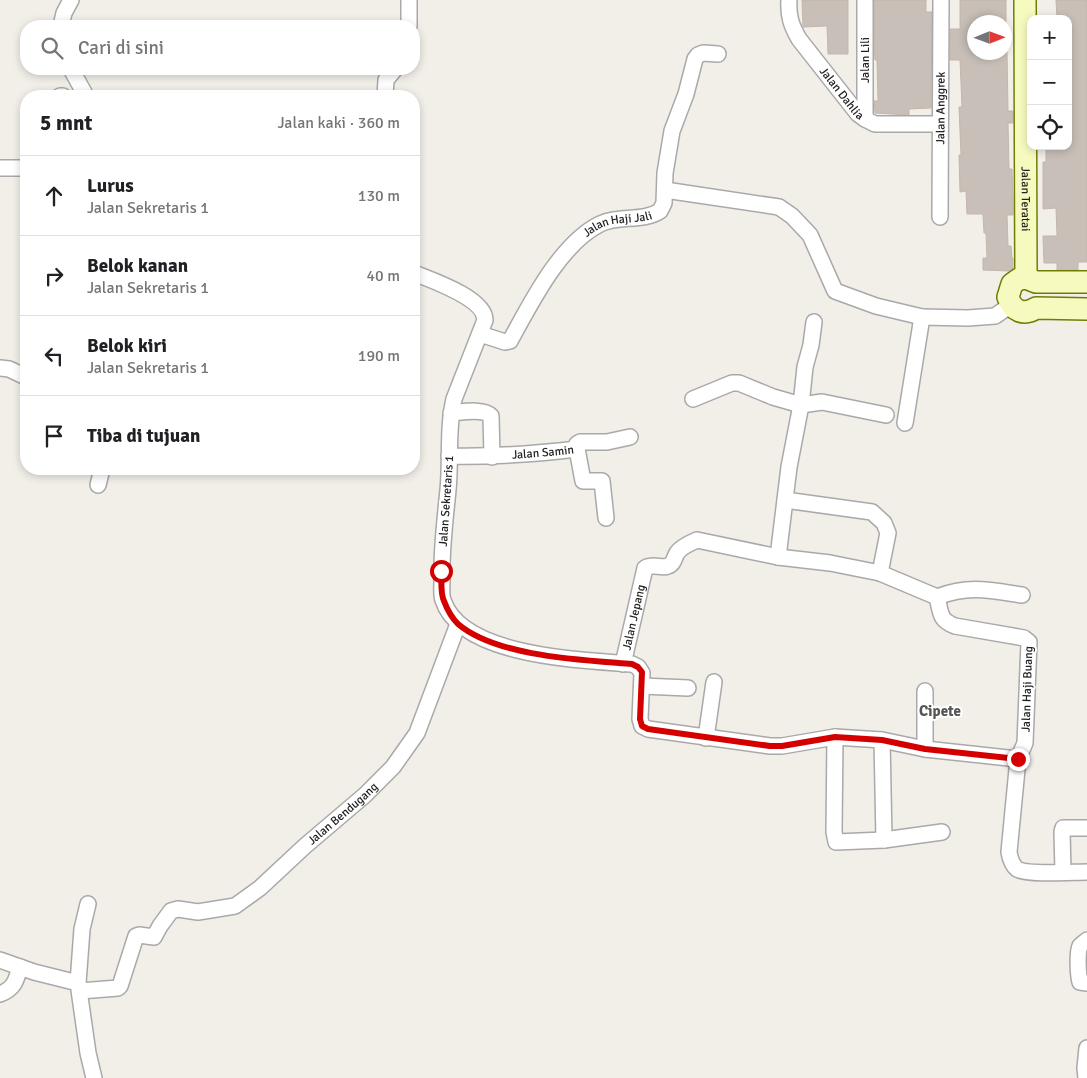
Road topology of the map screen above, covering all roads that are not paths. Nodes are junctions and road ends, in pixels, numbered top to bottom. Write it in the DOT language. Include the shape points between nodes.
graph roads {
  1 [pos="71,0"];
  2 [pos="409,0"];
  3 [pos="789,0"];
  4 [pos="865,0"];
  5 [pos="940,0"];
  6 [pos="1025,0"];
  7 [pos="62,20"];
  8 [pos="409,20"];
  9 [pos="718,54"];
  10 [pos="74,75"];
  11 [pos="390,75"];
  12 [pos="83,90"];
  13 [pos="385,90"];
  14 [pos="865,120"];
  15 [pos="940,124"];
  16 [pos="0,168"];
  17 [pos="20,168"];
  18 [pos="665,190"];
  19 [pos="940,217"];
  20 [pos="420,275"];
  21 [pos="1031,280"];
  22 [pos="1087,282"];
  23 [pos="1011,305"];
  24 [pos="1036,308"];
  25 [pos="1087,309"];
  26 [pos="922,318"];
  27 [pos="814,322"];
  28 [pos="480,334"];
  29 [pos="0,368"];
  30 [pos="20,374"];
  31 [pos="693,399"];
  32 [pos="800,405"];
  33 [pos="451,413"];
  34 [pos="886,415"];
  35 [pos="905,423"];
  36 [pos="630,437"];
  37 [pos="576,448"];
  38 [pos="449,456"];
  39 [pos="492,457"];
  40 [pos="100,475"];
  41 [pos="98,485"];
  42 [pos="785,500"];
  43 [pos="606,518"];
  44 [pos="778,557"];
  45 [pos="880,573"];
  46 [pos="1022,595"];
  47 [pos="937,597"];
  48 [pos="458,624"];
  49 [pos="623,664"];
  50 [pos="714,682"];
  51 [pos="642,686"];
  52 [pos="688,688"];
  53 [pos="925,691"];
  54 [pos="835,737"];
  55 [pos="706,738"];
  56 [pos="882,740"];
  57 [pos="925,749"];
  58 [pos="1018,759"];
  59 [pos="1087,828"];
  60 [pos="942,832"];
  61 [pos="884,840"];
  62 [pos="1063,872"];
  63 [pos="1087,872"];
  64 [pos="88,904"];
  65 [pos="1087,940"];
  66 [pos="0,960"];
  67 [pos="20,967"];
  68 [pos="1083,983"];
  69 [pos="79,987"];
  70 [pos="0,994"];
  71 [pos="1087,1048"];
  72 [pos="94,1078"];
  73 [pos="1086,1078"];
  1 -- 7 [label="street"];
  2 -- 8 [label="street"];
  3 -- 14 [label="street, Jalan Dahlia" via="788,16 799,39"];
  4 -- 14 [label="street, Jalan Lili"];
  5 -- 15 [label="street, Jalan Anggrek"];
  6 -- 21 [label="street, Jalan Teratai"];
  9 -- 18 [label="street, Jalan Haji Jali" via="703,53 695,59 672,131"];
  10 -- 12 [label="street"];
  11 -- 13 [label="street"];
  14 -- 15 [label="street, Jalan Dahlia" via="874,124"];
  15 -- 19 [label="street, Jalan Anggrek"];
  16 -- 17 [label="street"];
  18 -- 26 [label="street" via="779,207 810,235 835,291"];
  18 -- 28 [label="street, Jalan Haji Jali" via="664,203 658,212 602,223 585,234 542,284 510,341"];
  20 -- 28 [label="street, Jalan Sekretaris 1" via="480,307 485,315"];
  21 -- 22 [label="street"];
  21 -- 23 [label="street" via="1015,281 1008,297"];
  21 -- 24 [label="street" via="1040,286 1042,298"];
  23 -- 24 [label="street" via="1023,312"];
  23 -- 26 [label="street" via="995,316"];
  24 -- 25 [label="street"];
  26 -- 35 [label="street"];
  27 -- 32 [label="street"];
  28 -- 33 [label="street, Jalan Sekretaris 1"];
  29 -- 30 [label="street"];
  31 -- 32 [label="street" via="739,383"];
  32 -- 34 [label="street" via="822,402"];
  32 -- 42 [label="street"];
  33 -- 38 [label="street, Jalan Sekretaris 1"];
  33 -- 39 [label="street" via="490,414"];
  36 -- 37 [label="street, Jalan Samin" via="607,442 580,442"];
  37 -- 39 [label="street, Jalan Samin"];
  37 -- 43 [label="street" via="583,481 602,481"];
  38 -- 39 [label="street, Jalan Samin"];
  38 -- 48 [label="street, Jalan Sekretaris 1" via="442,599"];
  40 -- 41 [label="street"];
  42 -- 44 [label="street"];
  42 -- 45 [label="street" via="872,512 888,532"];
  44 -- 45 [label="street"];
  44 -- 49 [label="street, Jalan Jepang" via="697,540 677,552 670,566 645,568"];
  45 -- 47 [label="street"];
  46 -- 47 [label="street" via="974,589"];
  47 -- 58 [label="street, Jalan Haji Buang" via="945,622 1024,638 1029,642 1025,743"];
  48 -- 49 [label="street, Jalan Sekretaris 1" via="508,648 554,658"];
  48 -- 69 [label="street, Jalan Bendugang" via="417,733 393,767 365,796 235,906 198,912 171,911 154,937 136,936 118,988"];
  49 -- 51 [label="street, Jalan Sekretaris 1" via="632,664 640,669"];
  50 -- 55 [label="street"];
  51 -- 52 [label="street"];
  51 -- 55 [label="street, Jalan Sekretaris 1" via="642,726"];
  53 -- 57 [label="street"];
  54 -- 55 [label="street, Jalan Sekretaris 1" via="782,746"];
  54 -- 56 [label="street, Jalan Sekretaris 1"];
  54 -- 61 [label="street" via="836,842"];
  56 -- 57 [label="street, Jalan Sekretaris 1"];
  56 -- 61 [label="street"];
  57 -- 58 [label="street, Jalan Sekretaris 1"];
  58 -- 62 [label="street" via="1009,852 1011,860 1019,870"];
  59 -- 62 [label="street" via="1064,828"];
  60 -- 61 [label="street"];
  62 -- 63 [label="street"];
  64 -- 69 [label="street" via="82,929"];
  65 -- 68 [label="street" via="1079,950"];
  66 -- 67 [label="street"];
  67 -- 69 [label="street"];
  67 -- 70 [label="street" via="13,987"];
  69 -- 72 [label="street"];
  71 -- 73 [label="street"];
}
